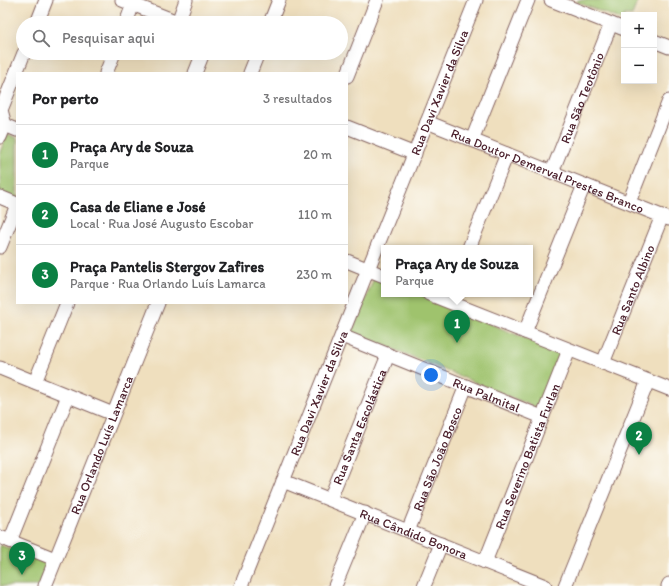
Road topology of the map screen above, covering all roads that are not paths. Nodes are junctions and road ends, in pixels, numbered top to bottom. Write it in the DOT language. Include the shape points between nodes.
graph roads {
  1 [pos="46,0"];
  2 [pos="186,0"];
  3 [pos="279,0"];
  4 [pos="377,0"];
  5 [pos="476,0"];
  6 [pos="528,0"];
  7 [pos="551,0"];
  8 [pos="128,2"];
  9 [pos="568,3"];
  10 [pos="40,16"];
  11 [pos="127,16"];
  12 [pos="162,16"];
  13 [pos="181,16"];
  14 [pos="273,16"];
  15 [pos="612,24"];
  16 [pos="621,28"];
  17 [pos="657,42"];
  18 [pos="669,47"];
  19 [pos="21,60"];
  20 [pos="111,60"];
  21 [pos="200,60"];
  22 [pos="255,60"];
  23 [pos="16,72"];
  24 [pos="106,72"];
  25 [pos="195,72"];
  26 [pos="250,72"];
  27 [pos="16,73"];
  28 [pos="348,73"];
  29 [pos="669,101"];
  30 [pos="427,122"];
  31 [pos="348,128"];
  32 [pos="16,130"];
  33 [pos="2,131"];
  34 [pos="472,140"];
  35 [pos="414,154"];
  36 [pos="507,154"];
  37 [pos="552,172"];
  38 [pos="584,185"];
  39 [pos="0,197"];
  40 [pos="629,202"];
  41 [pos="16,204"];
  42 [pos="16,207"];
  43 [pos="665,217"];
  44 [pos="470,245"];
  45 [pos="0,247"];
  46 [pos="348,262"];
  47 [pos="368,270"];
  48 [pos="381,275"];
  49 [pos="449,298"];
  50 [pos="67,304"];
  51 [pos="158,304"];
  52 [pos="525,332"];
  53 [pos="342,336"];
  54 [pos="569,350"];
  55 [pos="388,355"];
  56 [pos="603,363"];
  57 [pos="0,368"];
  58 [pos="648,381"];
  59 [pos="35,382"];
  60 [pos="466,386"];
  61 [pos="669,390"];
  62 [pos="68,396"];
  63 [pos="113,414"];
  64 [pos="542,417"];
  65 [pos="283,481"];
  66 [pos="330,499"];
  67 [pos="365,513"];
  68 [pos="408,531"];
  69 [pos="5,539"];
  70 [pos="441,544"];
  71 [pos="55,559"];
  72 [pos="485,562"];
  73 [pos="517,581"];
  74 [pos="45,586"];
  75 [pos="241,586"];
  76 [pos="334,586"];
  77 [pos="424,586"];
  78 [pos="545,586"];
  79 [pos="565,586"];
  1 -- 10 [label="street"];
  2 -- 13 [label="street"];
  3 -- 14 [label="street"];
  4 -- 28 [label="street"];
  5 -- 30 [label="street, Rua Davi Xavier da Silva"];
  6 -- 34 [label="street"];
  7 -- 9 [label="street"];
  8 -- 11 [label="street"];
  8 -- 12 [label="street"];
  9 -- 15 [label="street"];
  15 -- 16 [label="street"];
  15 -- 37 [label="street, Rua São Teotônio"];
  17 -- 18 [label="street"];
  19 -- 23 [label="street"];
  20 -- 24 [label="street"];
  21 -- 25 [label="street"];
  22 -- 26 [label="street"];
  27 -- 33 [label="street" via="1,110"];
  29 -- 40 [label="street"];
  30 -- 34 [label="street, Rua Doutor Demerval Prestes Branco"];
  30 -- 35 [label="street, Rua Davi Xavier da Silva"];
  31 -- 35 [label="street"];
  32 -- 33 [label="street"];
  34 -- 36 [label="street, Rua Doutor Demerval Prestes Branco"];
  35 -- 47 [label="street, Rua Davi Xavier da Silva"];
  36 -- 37 [label="street, Rua Doutor Demerval Prestes Branco"];
  36 -- 44 [label="street"];
  37 -- 38 [label="street, Rua Doutor Demerval Prestes Branco"];
  38 -- 40 [label="street, Rua Doutor Demerval Prestes Branco"];
  38 -- 52 [label="street"];
  39 -- 41 [label="street"];
  40 -- 43 [label="street, Rua Doutor Demerval Prestes Branco"];
  42 -- 45 [label="street"];
  43 -- 56 [label="street, Rua Santo Albino"];
  46 -- 47 [label="street"];
  47 -- 48 [label="street"];
  47 -- 53 [label="street, Rua Davi Xavier da Silva"];
  49 -- 52 [label="street"];
  50 -- 59 [label="street"];
  51 -- 63 [label="street, Rua Orlando Luís Lamarca"];
  52 -- 54 [label="street"];
  53 -- 55 [label="street, Rua Palmital"];
  53 -- 65 [label="street, Rua Davi Xavier da Silva"];
  54 -- 56 [label="street"];
  54 -- 64 [label="street, Rua Severino Batista Furlan"];
  55 -- 60 [label="street, Rua Palmital"];
  55 -- 66 [label="street, Rua Santa Escolástica"];
  56 -- 58 [label="street"];
  57 -- 59 [label="street"];
  58 -- 61 [label="street"];
  58 -- 79 [label="street"];
  59 -- 62 [label="street"];
  60 -- 64 [label="street, Rua Palmital"];
  60 -- 68 [label="street, Rua São João Bosco"];
  62 -- 63 [label="street"];
  62 -- 69 [label="street"];
  63 -- 71 [label="street, Rua Orlando Luís Lamarca"];
  64 -- 72 [label="street, Rua Severino Batista Furlan"];
  65 -- 66 [label="street, Rua Cândido Bonora"];
  65 -- 75 [label="street, Rua Davi Xavier da Silva"];
  66 -- 67 [label="street, Rua Cândido Bonora"];
  67 -- 68 [label="street, Rua Cândido Bonora"];
  67 -- 76 [label="street"];
  68 -- 70 [label="street, Rua Cândido Bonora"];
  69 -- 71 [label="street"];
  70 -- 72 [label="street, Rua Cândido Bonora"];
  70 -- 77 [label="street"];
  71 -- 74 [label="street, Rua Orlando Luís Lamarca"];
  72 -- 73 [label="street, Rua Cândido Bonora"];
  73 -- 78 [label="street, Rua Cândido Bonora"];
}
